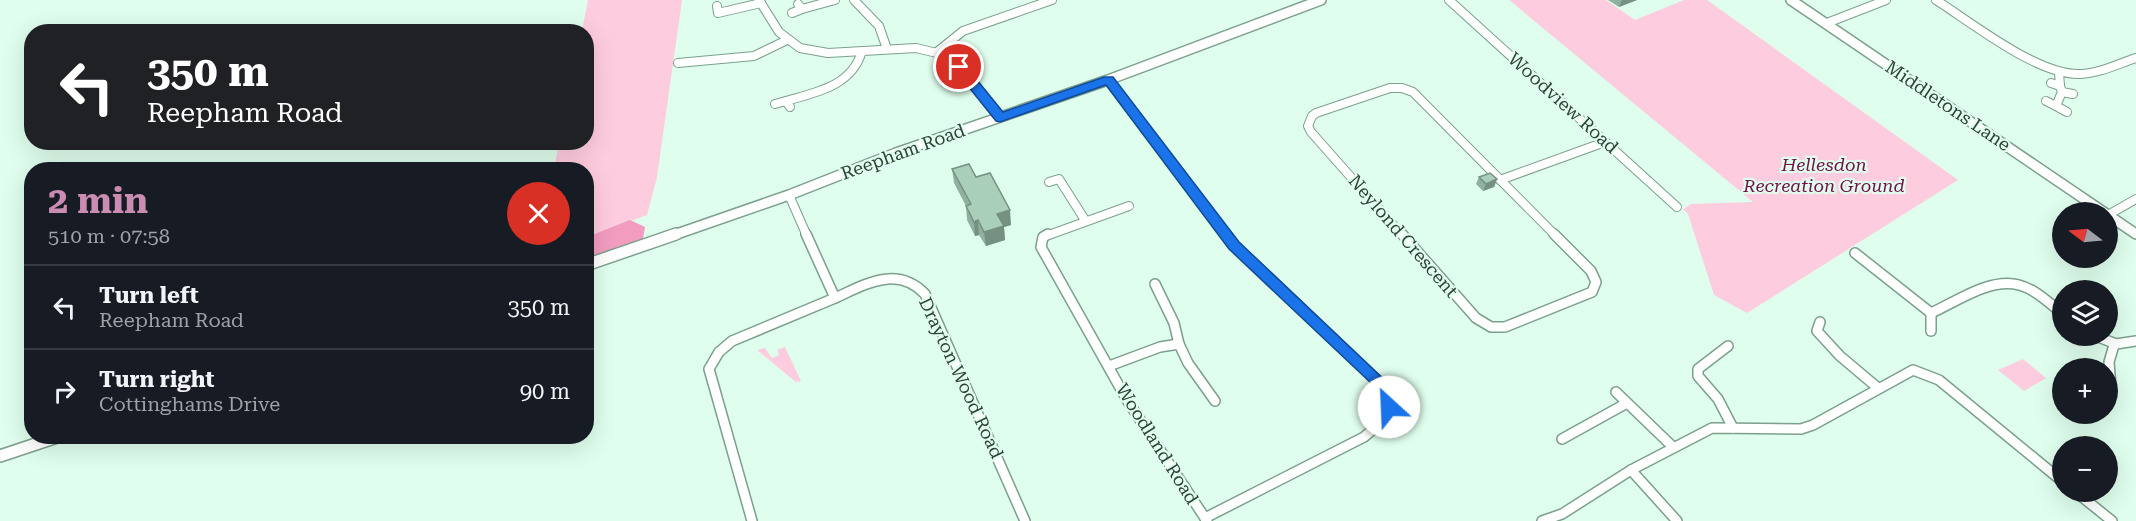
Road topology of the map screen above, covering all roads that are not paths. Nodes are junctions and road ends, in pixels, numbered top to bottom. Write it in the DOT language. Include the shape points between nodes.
graph roads {
  1 [pos="835,0"];
  2 [pos="854,0"];
  3 [pos="1051,0"];
  4 [pos="1321,0"];
  5 [pos="1449,0"];
  6 [pos="1791,0"];
  7 [pos="1886,0"];
  8 [pos="1936,0"];
  9 [pos="760,2"];
  10 [pos="792,13"];
  11 [pos="717,14"];
  12 [pos="1827,23"];
  13 [pos="787,40"];
  14 [pos="887,49"];
  15 [pos="862,51"];
  16 [pos="937,52"];
  17 [pos="2136,58"];
  18 [pos="678,63"];
  19 [pos="2059,72"];
  20 [pos="1108,80"];
  21 [pos="2051,83"];
  22 [pos="2061,89"];
  23 [pos="2073,94"];
  24 [pos="2046,101"];
  25 [pos="775,104"];
  26 [pos="2056,106"];
  27 [pos="2067,112"];
  28 [pos="1000,118"];
  29 [pos="1605,142"];
  30 [pos="1500,180"];
  31 [pos="1049,182"];
  32 [pos="789,195"];
  33 [pos="2136,199"];
  34 [pos="2089,202"];
  35 [pos="1129,206"];
  36 [pos="1677,207"];
  37 [pos="2118,208"];
  38 [pos="1085,220"];
  39 [pos="2118,222"];
  40 [pos="2136,234"];
  41 [pos="1855,253"];
  42 [pos="594,262"];
  43 [pos="1869,264"];
  44 [pos="1861,270"];
  45 [pos="1155,284"];
  46 [pos="835,298"];
  47 [pos="2052,306"];
  48 [pos="1931,313"];
  49 [pos="1815,328"];
  50 [pos="1931,331"];
  51 [pos="2136,341"];
  52 [pos="1179,344"];
  53 [pos="2118,345"];
  54 [pos="1728,346"];
  55 [pos="1108,366"];
  56 [pos="1878,388"];
  57 [pos="1616,392"];
  58 [pos="1215,401"];
  59 [pos="1627,403"];
  60 [pos="1732,428"];
  61 [pos="1562,439"];
  62 [pos="36,444"];
  63 [pos="1673,447"];
  64 [pos="0,456"];
  65 [pos="1631,470"];
  66 [pos="2052,473"];
  67 [pos="2088,502"];
  68 [pos="1206,520"];
  69 [pos="752,521"];
  70 [pos="1025,521"];
  71 [pos="1542,521"];
  72 [pos="1677,521"];
  73 [pos="2112,521"];
  1 -- 10 [label="street" via="800,6"];
  2 -- 14 [label="street" via="881,25"];
  3 -- 16 [label="street" via="963,31"];
  4 -- 20 [label="street, Reepham Road"];
  5 -- 29 [label="street, Woodview Road"];
  6 -- 12 [label="street, Middletons Lane"];
  7 -- 12 [label="street"];
  8 -- 19 [label="street" via="2035,62"];
  9 -- 11 [label="street"];
  9 -- 13 [label="street"];
  12 -- 34 [label="street, Middletons Lane"];
  13 -- 15 [label="street" via="819,52"];
  13 -- 18 [label="street" via="754,56 691,58"];
  14 -- 15 [label="street"];
  14 -- 16 [label="street"];
  15 -- 25 [label="street" via="858,67 837,84 788,104"];
  16 -- 28 [label="street" via="959,67"];
  17 -- 19 [label="street" via="2085,73"];
  19 -- 22 [label="street"];
  20 -- 28 [label="street, Reepham Road"];
  20 -- 68 [label="street" via="1234,245 1387,392 1389,407 1380,424 1364,437"];
  21 -- 22 [label="street"];
  22 -- 23 [label="street"];
  22 -- 26 [label="street"];
  24 -- 26 [label="street"];
  26 -- 27 [label="street"];
  28 -- 32 [label="street, Reepham Road"];
  29 -- 30 [label="street"];
  29 -- 36 [label="street, Woodview Road"];
  30 -- 30 [label="street, Neylond Crescent" via="1592,271 1596,282 1592,292 1498,328 1476,318 1308,126 1316,113 1390,88 1408,90"];
  31 -- 38 [label="street" via="1059,179"];
  32 -- 42 [label="street, Reepham Road"];
  32 -- 46 [label="street"];
  33 -- 37 [label="street"];
  35 -- 38 [label="street, Woodland Road"];
  38 -- 55 [label="street, Woodland Road" via="1043,237 1041,247"];
  39 -- 40 [label="street, Middletons Lane"];
  41 -- 43 [label="street"];
  43 -- 44 [label="street"];
  43 -- 48 [label="street"];
  45 -- 52 [label="street" via="1174,323"];
  46 -- 69 [label="street, Drayton Wood Road" via="732,341 719,352 709,369"];
  46 -- 70 [label="street, Drayton Wood Road" via="890,279 911,281 925,294"];
  47 -- 48 [label="street" via="2017,284 1998,284"];
  48 -- 50 [label="street"];
  49 -- 56 [label="street" via="1840,356"];
  51 -- 53 [label="street"];
  52 -- 55 [label="street, Woodland Road"];
  52 -- 58 [label="street"];
  54 -- 60 [label="street" via="1698,369 1698,376 1718,399"];
  55 -- 68 [label="street, Woodland Road"];
  56 -- 60 [label="street" via="1801,429"];
  56 -- 66 [label="street" via="1913,370 1930,375"];
  57 -- 59 [label="street"];
  59 -- 61 [label="street"];
  59 -- 63 [label="street"];
  60 -- 63 [label="street" via="1712,428"];
  62 -- 64 [label="street"];
  63 -- 65 [label="street"];
  65 -- 71 [label="street" via="1562,514"];
  65 -- 72 [label="street"];
  67 -- 73 [label="street"];
}
